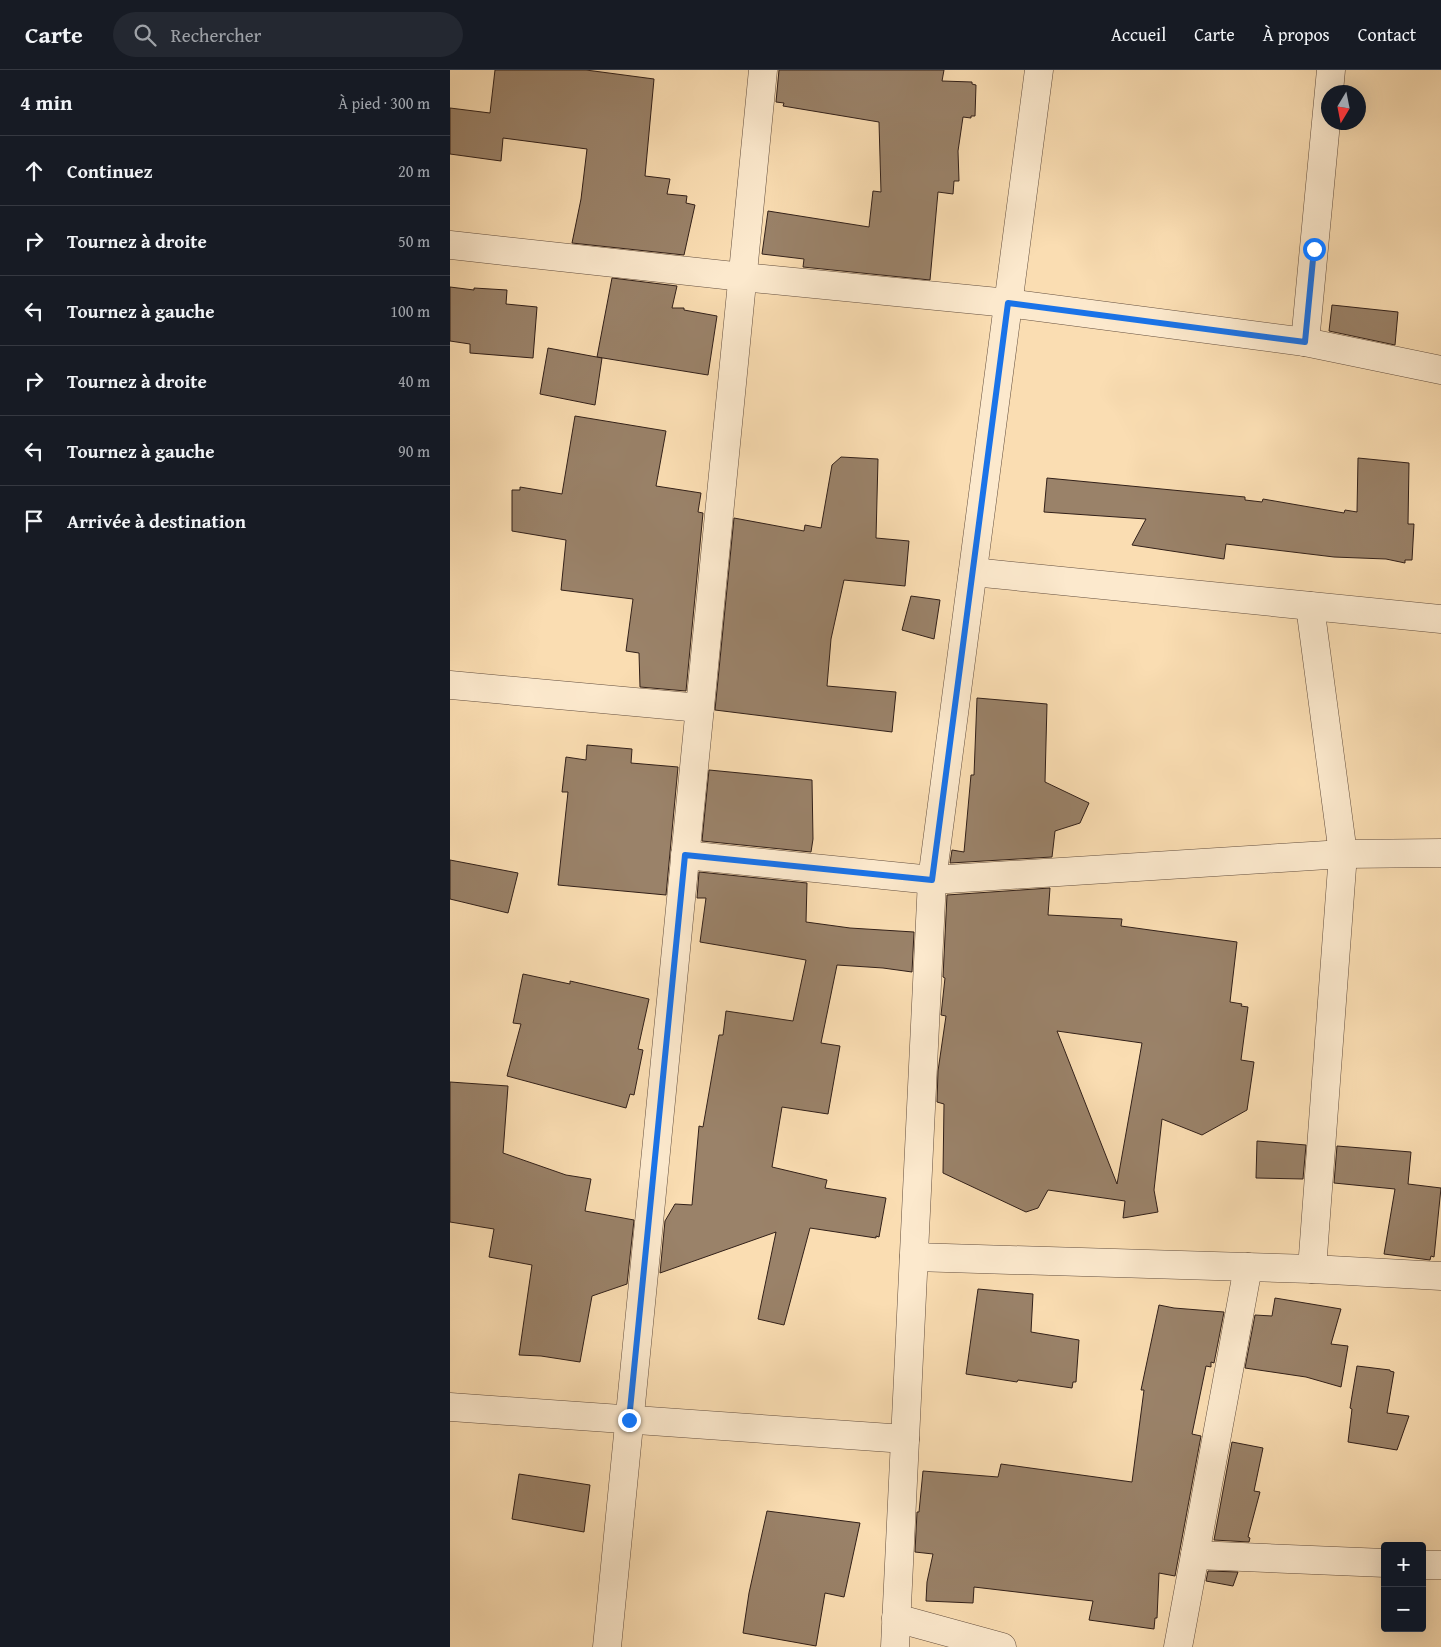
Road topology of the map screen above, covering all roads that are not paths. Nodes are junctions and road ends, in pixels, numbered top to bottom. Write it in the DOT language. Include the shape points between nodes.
graph roads {
  1 [pos="763,70"];
  2 [pos="1039,70"];
  3 [pos="1330,70"];
  4 [pos="450,245"];
  5 [pos="743,277"];
  6 [pos="1008,303"];
  7 [pos="1305,342"];
  8 [pos="1441,370"];
  9 [pos="973,572"];
  10 [pos="1310,606"];
  11 [pos="1441,619"];
  12 [pos="450,686"];
  13 [pos="700,708"];
  14 [pos="1441,853"];
  15 [pos="1343,854"];
  16 [pos="685,855"];
  17 [pos="932,880"];
  18 [pos="914,1257"];
  19 [pos="1248,1267"];
  20 [pos="1312,1269"];
  21 [pos="1441,1276"];
  22 [pos="450,1408"];
  23 [pos="629,1420"];
  24 [pos="905,1439"];
  25 [pos="1195,1555"];
  26 [pos="1381,1563"];
  27 [pos="1426,1565"];
  28 [pos="1441,1565"];
  29 [pos="896,1618"];
  30 [pos="607,1647"];
  31 [pos="895,1647"];
  32 [pos="1002,1647"];
  33 [pos="1178,1647"];
  1 -- 5 [label="street"];
  2 -- 6 [label="street"];
  3 -- 7 [label="street"];
  4 -- 5 [label="street"];
  5 -- 6 [label="street"];
  5 -- 13 [label="street"];
  6 -- 7 [label="street"];
  6 -- 9 [label="street"];
  7 -- 8 [label="street"];
  9 -- 10 [label="street"];
  9 -- 17 [label="street"];
  10 -- 11 [label="street"];
  10 -- 15 [label="street"];
  12 -- 13 [label="street"];
  13 -- 16 [label="street"];
  14 -- 15 [label="street"];
  15 -- 17 [label="street"];
  15 -- 20 [label="street"];
  16 -- 17 [label="street"];
  16 -- 23 [label="street"];
  17 -- 18 [label="street"];
  18 -- 19 [label="street"];
  18 -- 24 [label="street"];
  19 -- 20 [label="street"];
  19 -- 25 [label="street"];
  20 -- 21 [label="street"];
  22 -- 23 [label="street"];
  23 -- 24 [label="street"];
  23 -- 30 [label="street"];
  24 -- 29 [label="street"];
  25 -- 26 [label="street"];
  25 -- 33 [label="street"];
  27 -- 28 [label="street"];
  29 -- 31 [label="street"];
  29 -- 32 [label="street"];
}
